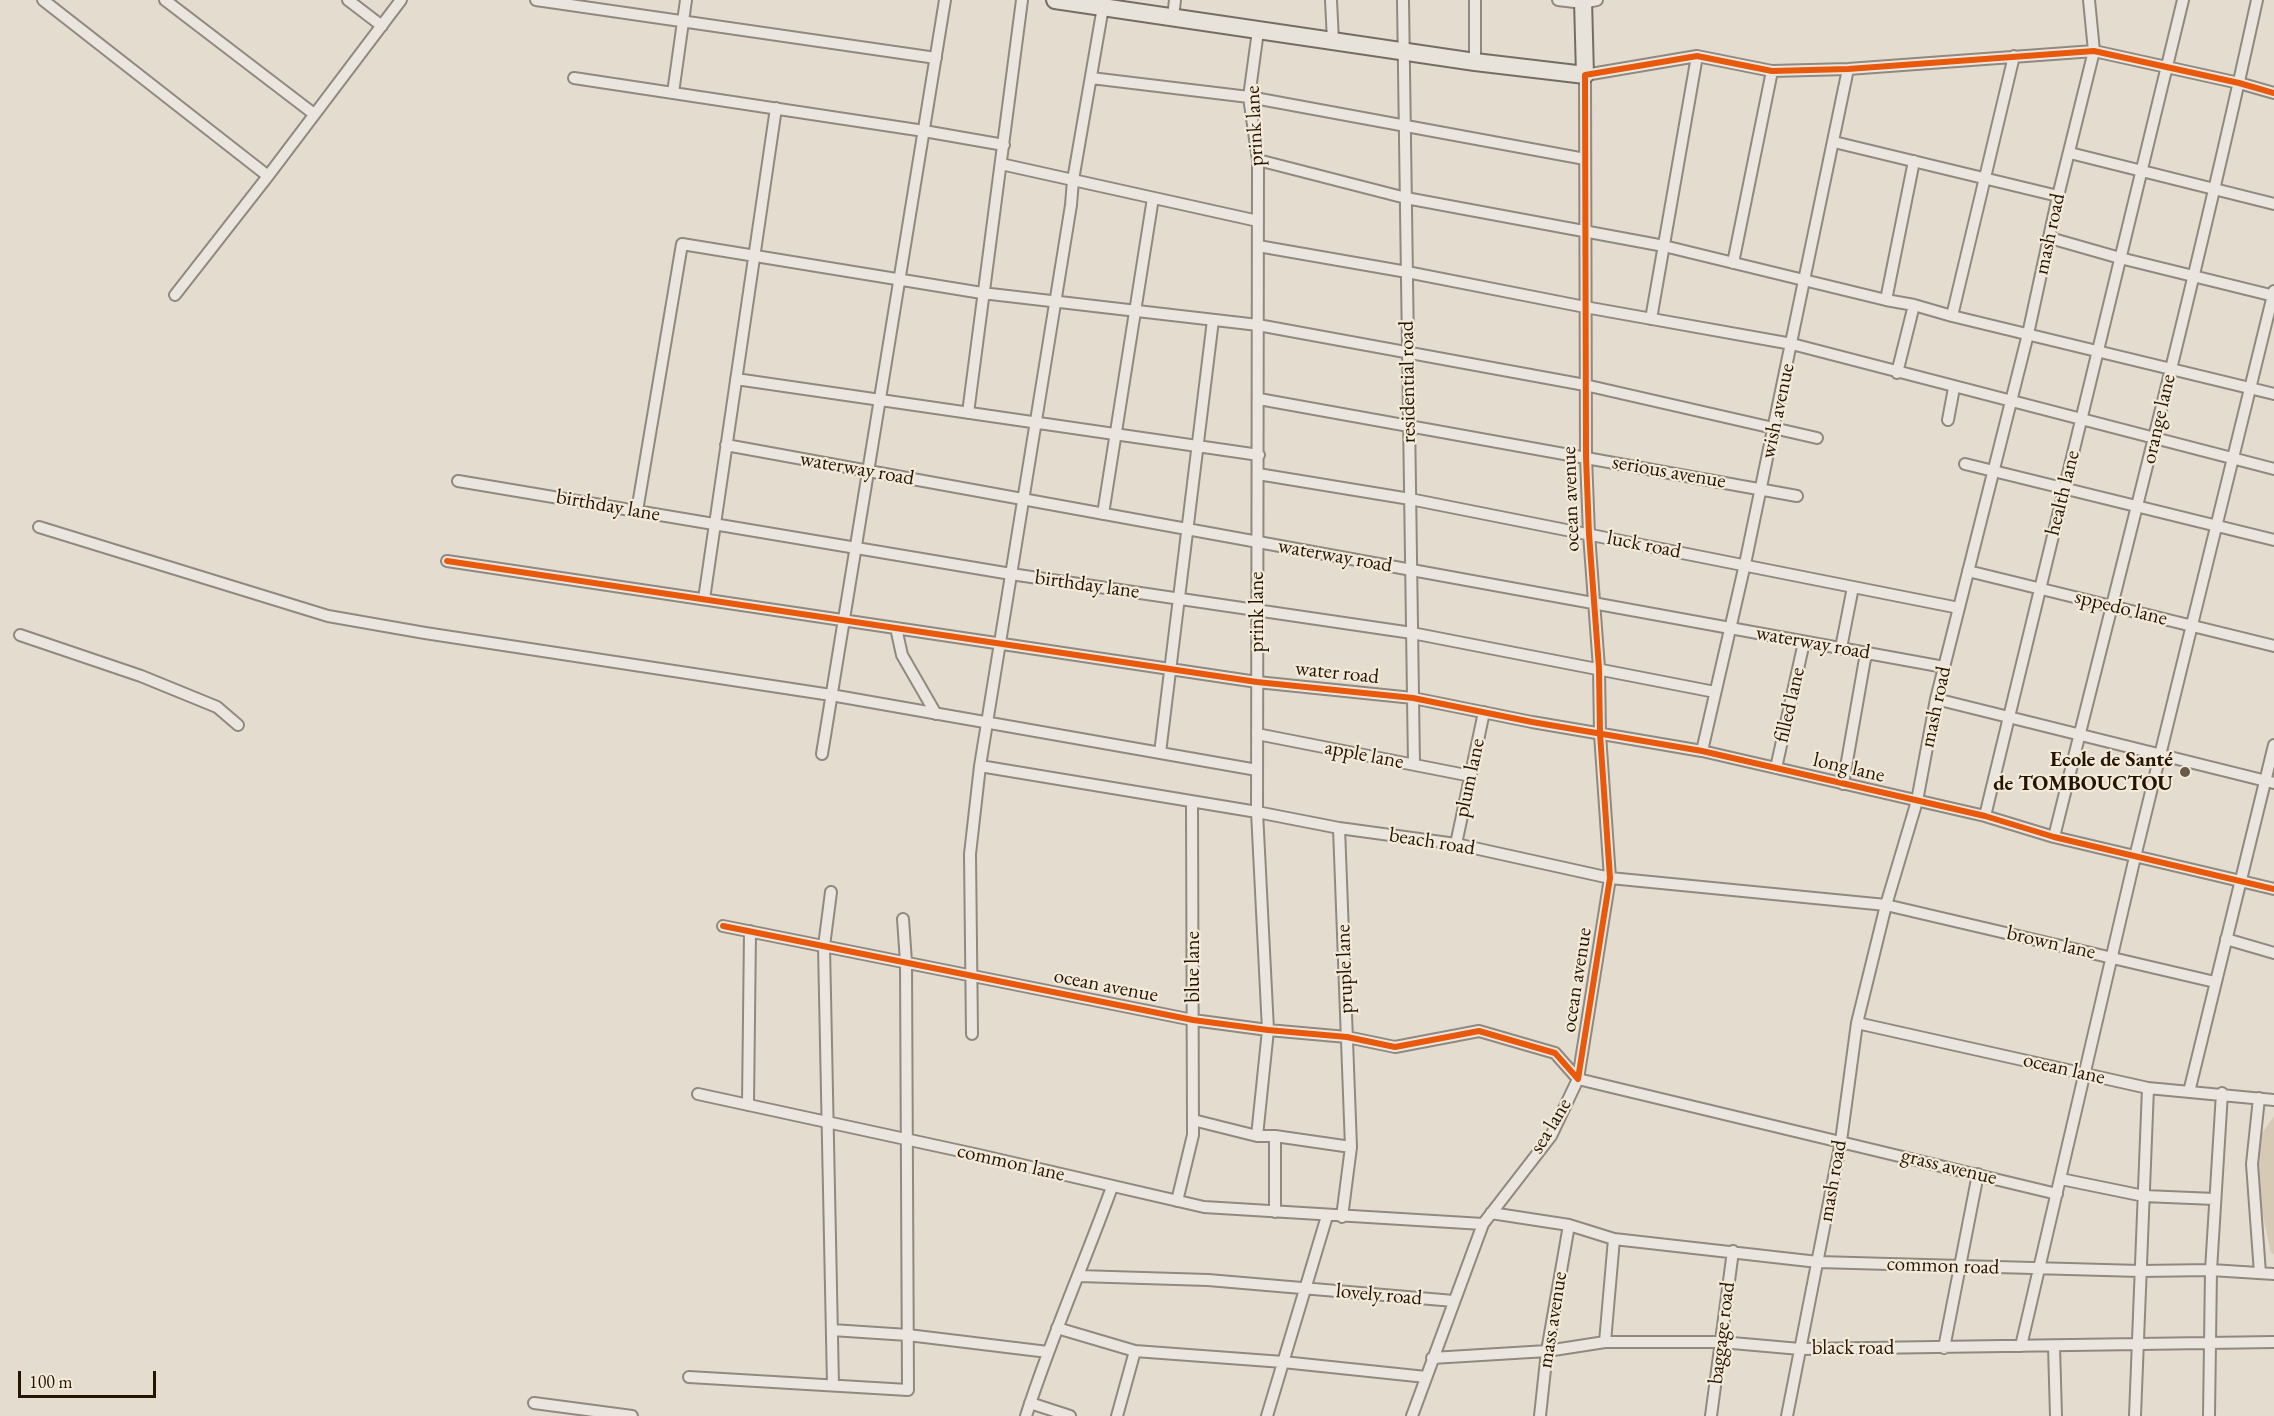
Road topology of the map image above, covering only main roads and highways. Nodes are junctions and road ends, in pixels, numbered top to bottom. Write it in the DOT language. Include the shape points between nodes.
graph roads {
  1 [pos="1055,0"];
  2 [pos="1075,1"];
  3 [pos="1588,1"];
  1 -- 2 [label="main road"];
  2 -- 3 [label="main road" via="1585,75"];
}
